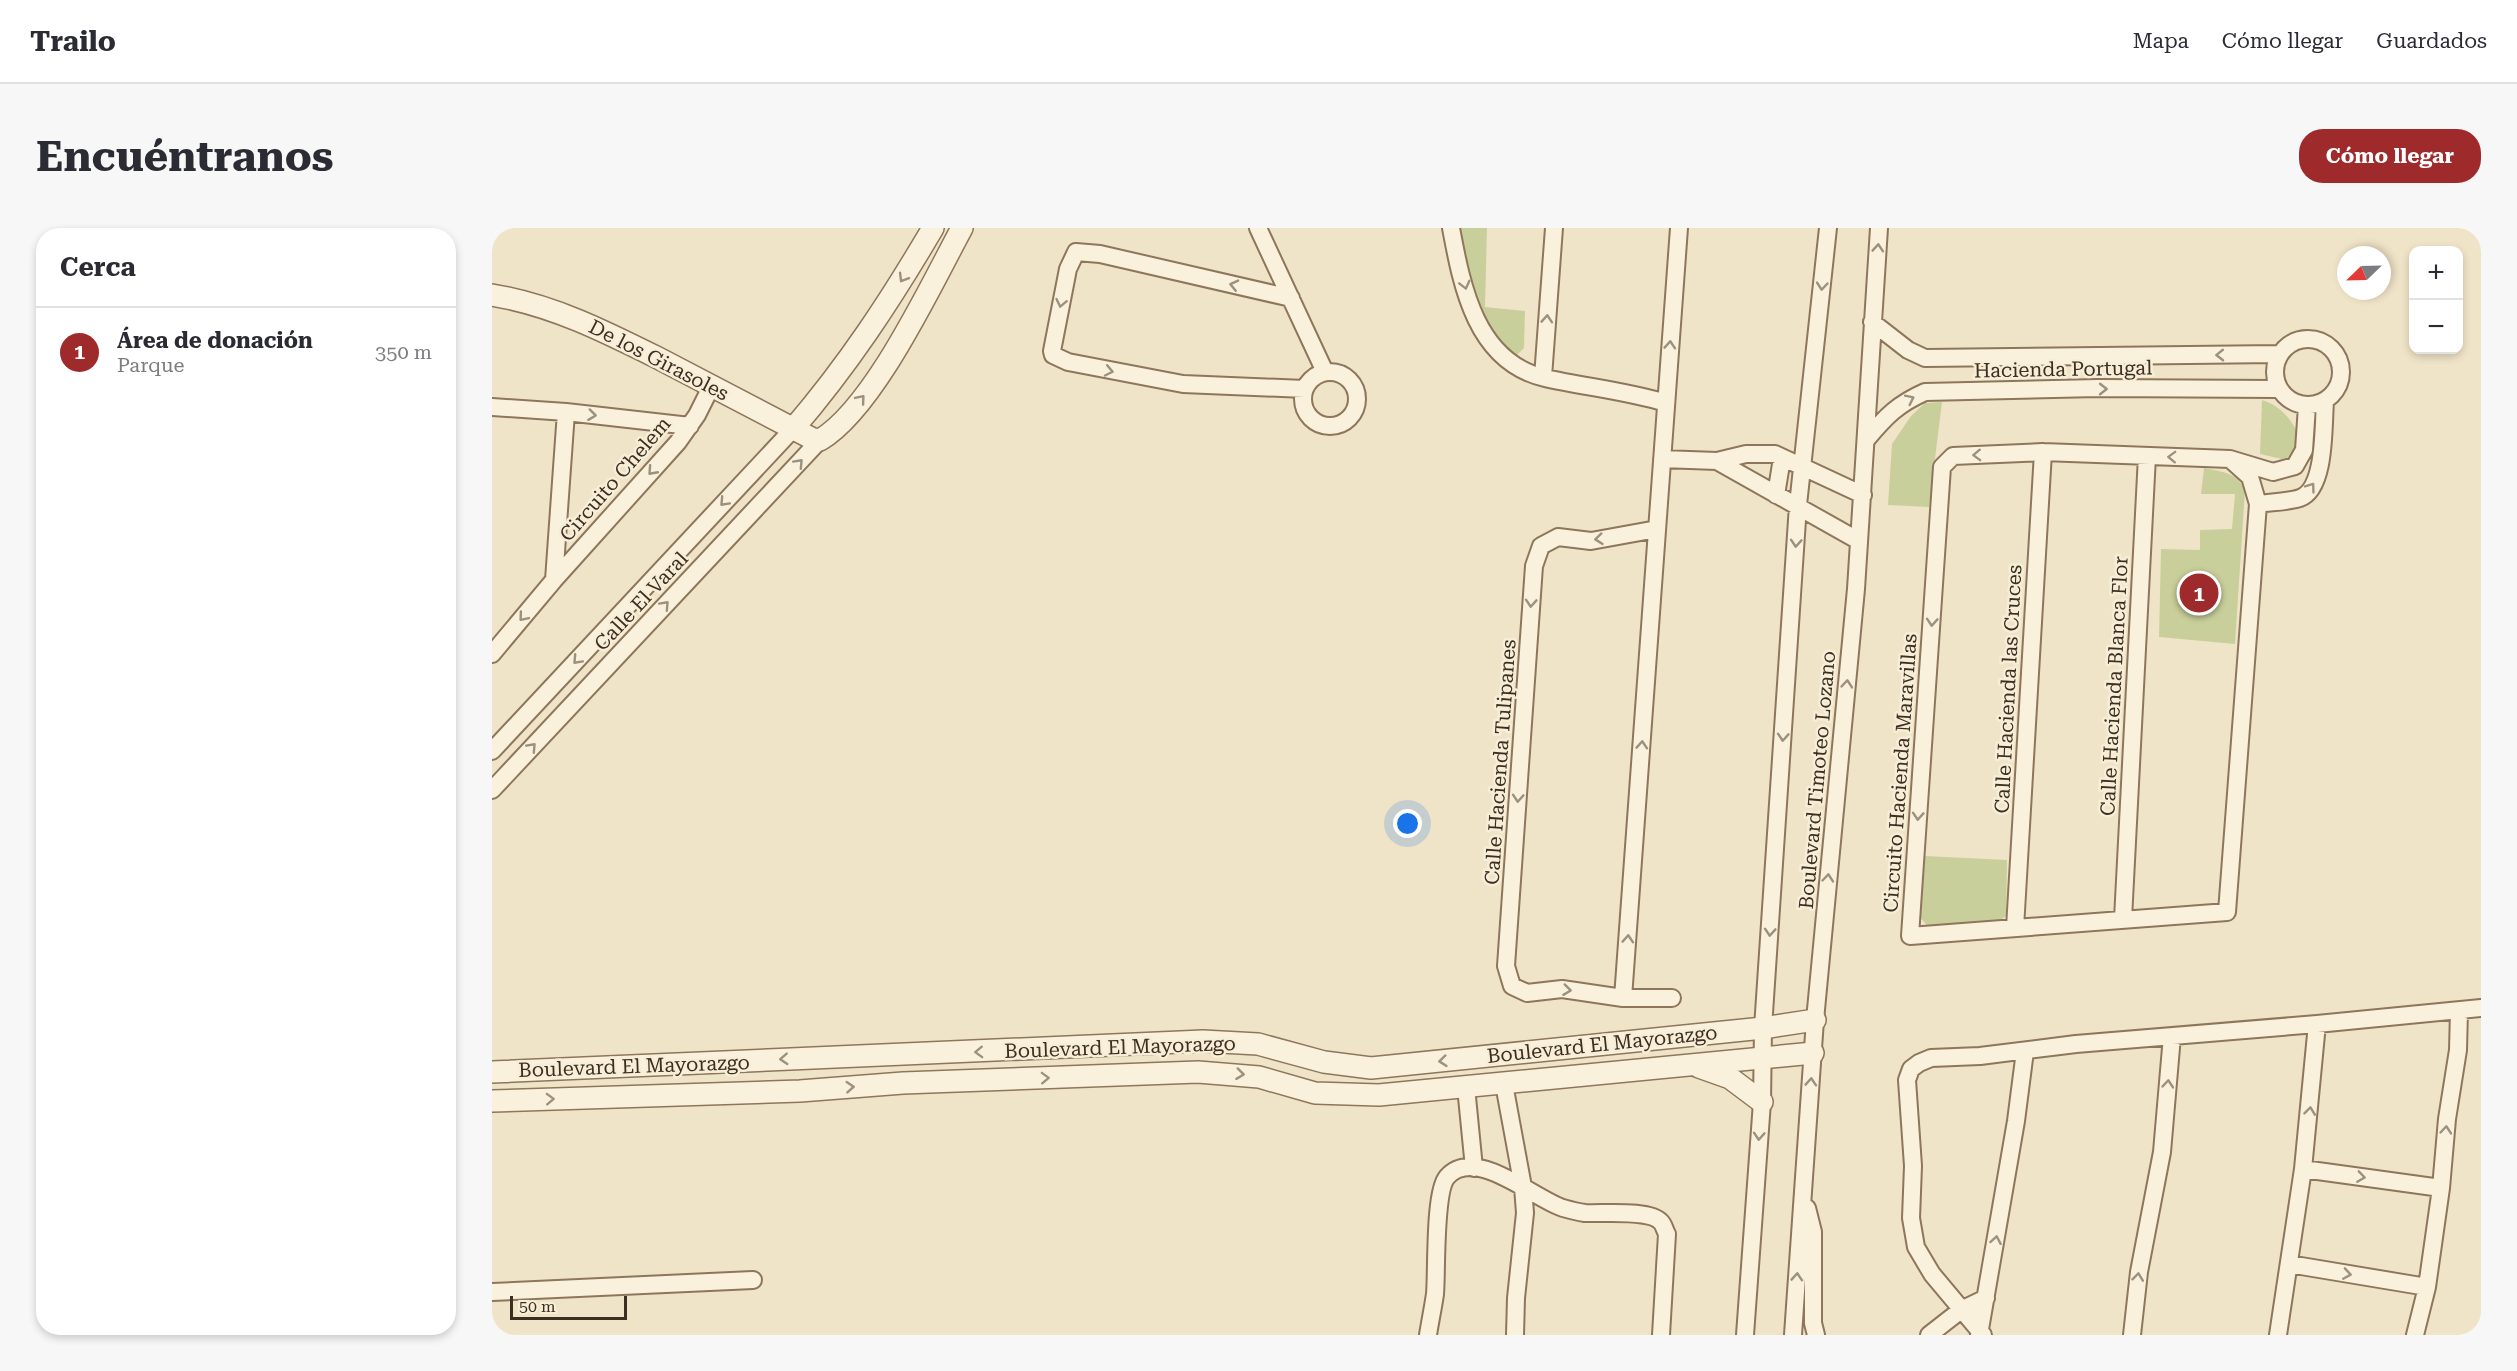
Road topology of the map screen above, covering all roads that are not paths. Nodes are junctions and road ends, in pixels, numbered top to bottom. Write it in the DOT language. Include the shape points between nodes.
graph roads {
  1 [pos="933,228"];
  2 [pos="962,228"];
  3 [pos="1258,228"];
  4 [pos="1451,228"];
  5 [pos="1554,228"];
  6 [pos="1679,228"];
  7 [pos="1828,228"];
  8 [pos="1879,228"];
  9 [pos="492,295"];
  10 [pos="1291,298"];
  11 [pos="1872,322"];
  12 [pos="2278,354"];
  13 [pos="1325,372"];
  14 [pos="1542,377"];
  15 [pos="712,386"];
  16 [pos="1305,389"];
  17 [pos="2278,389"];
  18 [pos="2325,402"];
  19 [pos="1666,403"];
  20 [pos="2307,406"];
  21 [pos="492,407"];
  22 [pos="566,412"];
  23 [pos="690,426"];
  24 [pos="793,429"];
  25 [pos="1867,439"];
  26 [pos="820,440"];
  27 [pos="2043,452"];
  28 [pos="2146,456"];
  29 [pos="1782,458"];
  30 [pos="1662,459"];
  31 [pos="2230,459"];
  32 [pos="1717,461"];
  33 [pos="1803,469"];
  34 [pos="1776,495"];
  35 [pos="1863,495"];
  36 [pos="2258,504"];
  37 [pos="1798,505"];
  38 [pos="1657,529"];
  39 [pos="1859,541"];
  40 [pos="554,580"];
  41 [pos="492,654"];
  42 [pos="492,751"];
  43 [pos="492,790"];
  44 [pos="2123,919"];
  45 [pos="2015,928"];
  46 [pos="1623,998"];
  47 [pos="1672,998"];
  48 [pos="2481,1008"];
  49 [pos="2459,1011"];
  50 [pos="1815,1020"];
  51 [pos="2317,1024"];
  52 [pos="1764,1028"];
  53 [pos="2172,1036"];
  54 [pos="2025,1051"];
  55 [pos="1813,1053"];
  56 [pos="1763,1056"];
  57 [pos="1473,1058"];
  58 [pos="1693,1066"];
  59 [pos="492,1072"];
  60 [pos="1504,1084"];
  61 [pos="1466,1088"];
  62 [pos="492,1101"];
  63 [pos="1762,1101"];
  64 [pos="1474,1168"];
  65 [pos="2303,1169"];
  66 [pos="1523,1187"];
  67 [pos="2441,1188"];
  68 [pos="1803,1198"];
  69 [pos="2289,1264"];
  70 [pos="753,1280"];
  71 [pos="2427,1287"];
  72 [pos="492,1292"];
  73 [pos="1986,1298"];
  74 [pos="1961,1310"];
  75 [pos="1981,1334"];
  76 [pos="1428,1335"];
  77 [pos="1515,1335"];
  78 [pos="1661,1335"];
  79 [pos="1744,1335"];
  80 [pos="1793,1335"];
  81 [pos="1816,1335"];
  82 [pos="1929,1335"];
  83 [pos="2132,1335"];
  84 [pos="2278,1335"];
  85 [pos="2415,1335"];
  1 -- 24 [label="street, one-way" via="846,365"];
  26 -- 2 [label="street, one-way" via="854,408 880,373"];
  3 -- 10 [label="street"];
  4 -- 14 [label="street, one-way" via="1466,291 1482,332 1508,360"];
  14 -- 5 [label="street, one-way"];
  19 -- 6 [label="street, one-way"];
  7 -- 33 [label="street, Boulevard Timoteo Lozano, one-way"];
  11 -- 8 [label="street, Boulevard Timoteo Lozano, one-way"];
  9 -- 15 [label="street, De los Girasoles" via="570,315"];
  10 -- 13 [label="street"];
  10 -- 16 [label="street, one-way" via="1100,254 1076,252 1068,269 1052,351 1068,362 1150,380"];
  12 -- 11 [label="street, Hacienda Portugal, one-way" via="1925,358"];
  11 -- 25 [label="street, Boulevard Timoteo Lozano"];
  12 -- 17 [label="street" via="2273,371"];
  12 -- 18 [label="street" via="2291,342 2308,338 2325,342 2337,355 2342,372 2337,389"];
  13 -- 16 [label="street" via="1313,378"];
  13 -- 16 [label="street" via="1342,374 1354,386 1355,410 1344,422 1328,426 1313,420 1304,405"];
  14 -- 19 [label="street"];
  15 -- 23 [label="street"];
  15 -- 24 [label="street, De los Girasoles"];
  17 -- 20 [label="street" via="2290,401"];
  25 -- 17 [label="street, Hacienda Portugal, one-way" via="1902,402 1925,392"];
  18 -- 20 [label="street"];
  36 -- 18 [label="street, one-way" via="2301,498 2311,490 2319,474"];
  19 -- 30 [label="street"];
  20 -- 31 [label="street, Circuito Hacienda Maravillas" via="2304,450 2295,466 2273,472"];
  21 -- 22 [label="street, Circuito Chelem"];
  22 -- 23 [label="street, Circuito Chelem, one-way"];
  22 -- 40 [label="street"];
  23 -- 40 [label="street, Circuito Chelem, one-way"];
  24 -- 26 [label="street, De los Girasoles"];
  24 -- 42 [label="street, Calle El Varal, one-way"];
  25 -- 35 [label="street, Boulevard Timoteo Lozano"];
  43 -- 26 [label="street, Calle El Varal, one-way"];
  27 -- 28 [label="street, Circuito Hacienda Maravillas"];
  27 -- 45 [label="street, Calle Hacienda las Cruces"];
  27 -- 45 [label="street, Circuito Hacienda Maravillas, one-way" via="1953,456 1942,467 1910,936"];
  31 -- 28 [label="street, Circuito Hacienda Maravillas, one-way"];
  28 -- 44 [label="street, Calle Hacienda Blanca Flor"];
  29 -- 32 [label="street" via="1760,453"];
  29 -- 33 [label="street"];
  29 -- 34 [label="street"];
  30 -- 32 [label="street"];
  30 -- 38 [label="street"];
  31 -- 36 [label="street" via="2250,477"];
  32 -- 34 [label="street"];
  33 -- 35 [label="street"];
  33 -- 37 [label="street, Boulevard Timoteo Lozano"];
  34 -- 37 [label="street"];
  35 -- 39 [label="street, Boulevard Timoteo Lozano"];
  36 -- 44 [label="street, Circuito Hacienda Maravillas" via="2227,912"];
  37 -- 39 [label="street"];
  37 -- 52 [label="street, Boulevard Timoteo Lozano, one-way"];
  46 -- 38 [label="street, one-way"];
  38 -- 46 [label="street, Calle Hacienda Tulipanes, one-way" via="1591,541 1558,537 1541,546 1534,566 1508,978 1512,986 1527,993 1562,989"];
  50 -- 39 [label="street, Boulevard Timoteo Lozano, one-way"];
  40 -- 41 [label="street, Circuito Chelem, one-way"];
  44 -- 45 [label="street, Circuito Hacienda Maravillas"];
  46 -- 47 [label="street, Calle Hacienda Tulipanes"];
  48 -- 49 [label="street"];
  49 -- 51 [label="street"];
  67 -- 49 [label="street, one-way"];
  50 -- 52 [label="street, Boulevard El Mayorazgo"];
  50 -- 55 [label="street, Boulevard Timoteo Lozano"];
  51 -- 53 [label="street"];
  65 -- 51 [label="street, one-way"];
  52 -- 56 [label="street, Boulevard Timoteo Lozano"];
  52 -- 57 [label="street, Boulevard El Mayorazgo"];
  53 -- 54 [label="street"];
  83 -- 53 [label="street, one-way" via="2139,1272 2162,1152"];
  73 -- 54 [label="street, one-way"];
  54 -- 74 [label="street" via="1931,1058 1911,1070 1907,1080 1913,1166 1911,1218 1916,1247"];
  55 -- 56 [label="street, Boulevard El Mayorazgo"];
  68 -- 55 [label="street, Boulevard Timoteo Lozano, one-way"];
  56 -- 58 [label="street, Boulevard El Mayorazgo"];
  56 -- 63 [label="street, Boulevard Timoteo Lozano"];
  57 -- 59 [label="street, Boulevard El Mayorazgo, one-way" via="1371,1068 1324,1062 1258,1044 1203,1041"];
  57 -- 60 [label="street" via="1492,1066"];
  58 -- 60 [label="street, Boulevard El Mayorazgo"];
  58 -- 63 [label="street" via="1730,1078"];
  60 -- 61 [label="street, Boulevard El Mayorazgo"];
  60 -- 66 [label="street"];
  62 -- 61 [label="street, Boulevard El Mayorazgo, one-way" via="1198,1072 1259,1077 1333,1095"];
  61 -- 64 [label="street"];
  63 -- 79 [label="street, Boulevard Timoteo Lozano, one-way"];
  64 -- 66 [label="street"];
  64 -- 76 [label="street" via="1448,1176 1440,1192 1435,1294"];
  65 -- 67 [label="street, one-way"];
  65 -- 69 [label="street"];
  66 -- 77 [label="street" via="1525,1214"];
  66 -- 78 [label="street" via="1560,1207 1583,1213 1641,1214 1661,1221 1667,1234"];
  67 -- 71 [label="street"];
  80 -- 68 [label="street, Boulevard Timoteo Lozano, one-way"];
  68 -- 81 [label="street" via="1814,1232"];
  69 -- 71 [label="street, one-way"];
  69 -- 84 [label="street"];
  70 -- 72 [label="street"];
  71 -- 85 [label="street"];
  73 -- 74 [label="street"];
  73 -- 75 [label="street"];
  74 -- 75 [label="street"];
  74 -- 82 [label="street"];
}
